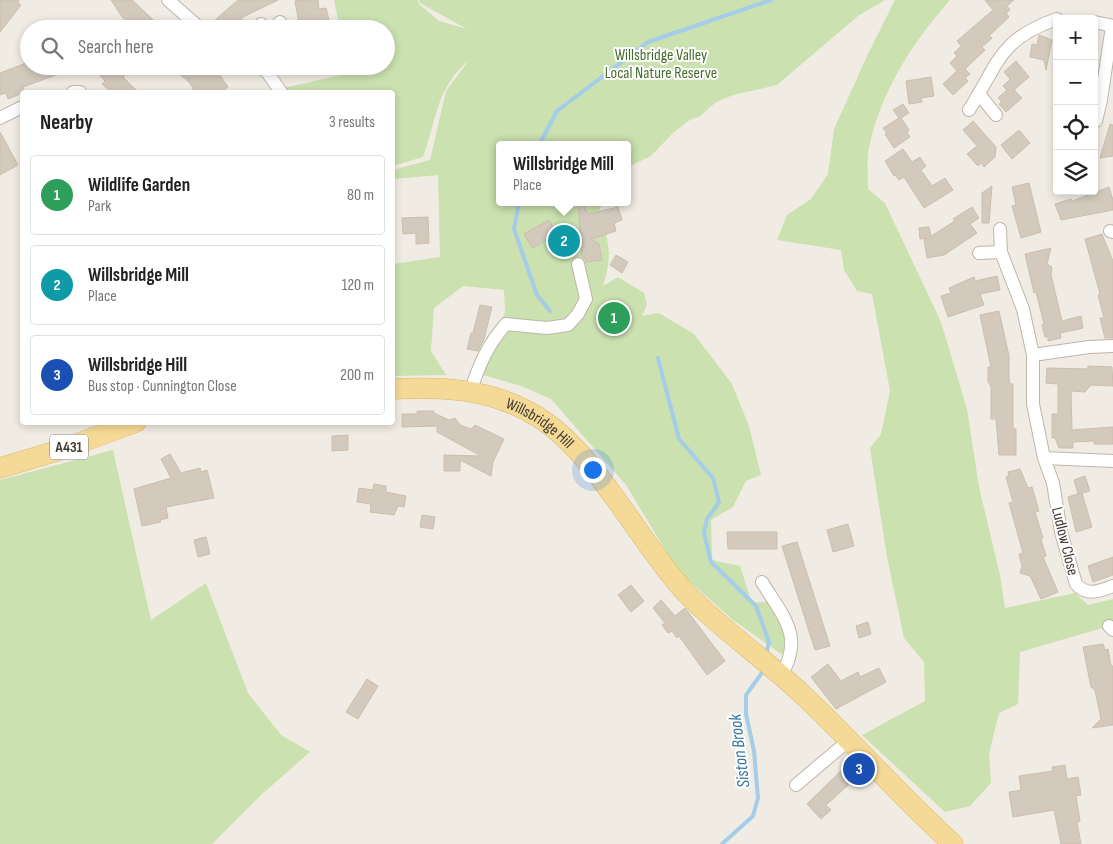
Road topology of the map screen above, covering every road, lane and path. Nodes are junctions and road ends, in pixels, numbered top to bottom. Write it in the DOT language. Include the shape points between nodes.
graph roads {
  1 [pos="168,0"];
  2 [pos="191,20"];
  3 [pos="1053,20"];
  4 [pos="1098,23"];
  5 [pos="1112,26"];
  6 [pos="270,75"];
  7 [pos="280,90"];
  8 [pos="979,94"];
  9 [pos="1107,102"];
  10 [pos="20,107"];
  11 [pos="969,110"];
  12 [pos="996,115"];
  13 [pos="0,118"];
  14 [pos="1098,118"];
  15 [pos="1000,229"];
  16 [pos="1001,252"];
  17 [pos="979,253"];
  18 [pos="578,264"];
  19 [pos="1113,346"];
  20 [pos="1033,355"];
  21 [pos="395,389"];
  22 [pos="471,390"];
  23 [pos="120,425"];
  24 [pos="103,428"];
  25 [pos="1044,458"];
  26 [pos="1113,461"];
  27 [pos="0,468"];
  28 [pos="762,582"];
  29 [pos="1113,586"];
  30 [pos="775,671"];
  31 [pos="848,741"];
  32 [pos="796,785"];
  33 [pos="953,844"];
  1 -- 2 [label="street"];
  3 -- 8 [label="street" via="1032,28 1008,46"];
  4 -- 5 [label="street"];
  5 -- 9 [label="street"];
  6 -- 7 [label="street"];
  8 -- 11 [label="street"];
  8 -- 12 [label="street"];
  9 -- 14 [label="street"];
  10 -- 13 [label="street"];
  15 -- 16 [label="street, Ludlow Close"];
  16 -- 17 [label="street"];
  16 -- 20 [label="street, Ludlow Close" via="1023,308"];
  18 -- 22 [label="street" via="586,299 568,326 547,328 506,324 481,359"];
  19 -- 20 [label="street"];
  20 -- 25 [label="street, Ludlow Close" via="1033,404"];
  21 -- 22 [label="main road, Willsbridge Hill"];
  22 -- 30 [label="main road, Willsbridge Hill" via="516,405 561,436 588,464 686,592"];
  23 -- 24 [label="main road, A431"];
  24 -- 27 [label="main road, A431" via="60,450"];
  25 -- 26 [label="street"];
  25 -- 29 [label="street, Ludlow Close" via="1053,483 1061,532 1076,584 1089,593"];
  28 -- 30 [label="street" via="788,626 793,644 790,661"];
  30 -- 31 [label="main road, Willsbridge Hill"];
  31 -- 32 [label="street"];
  31 -- 33 [label="main road, Willsbridge Hill"];
}
